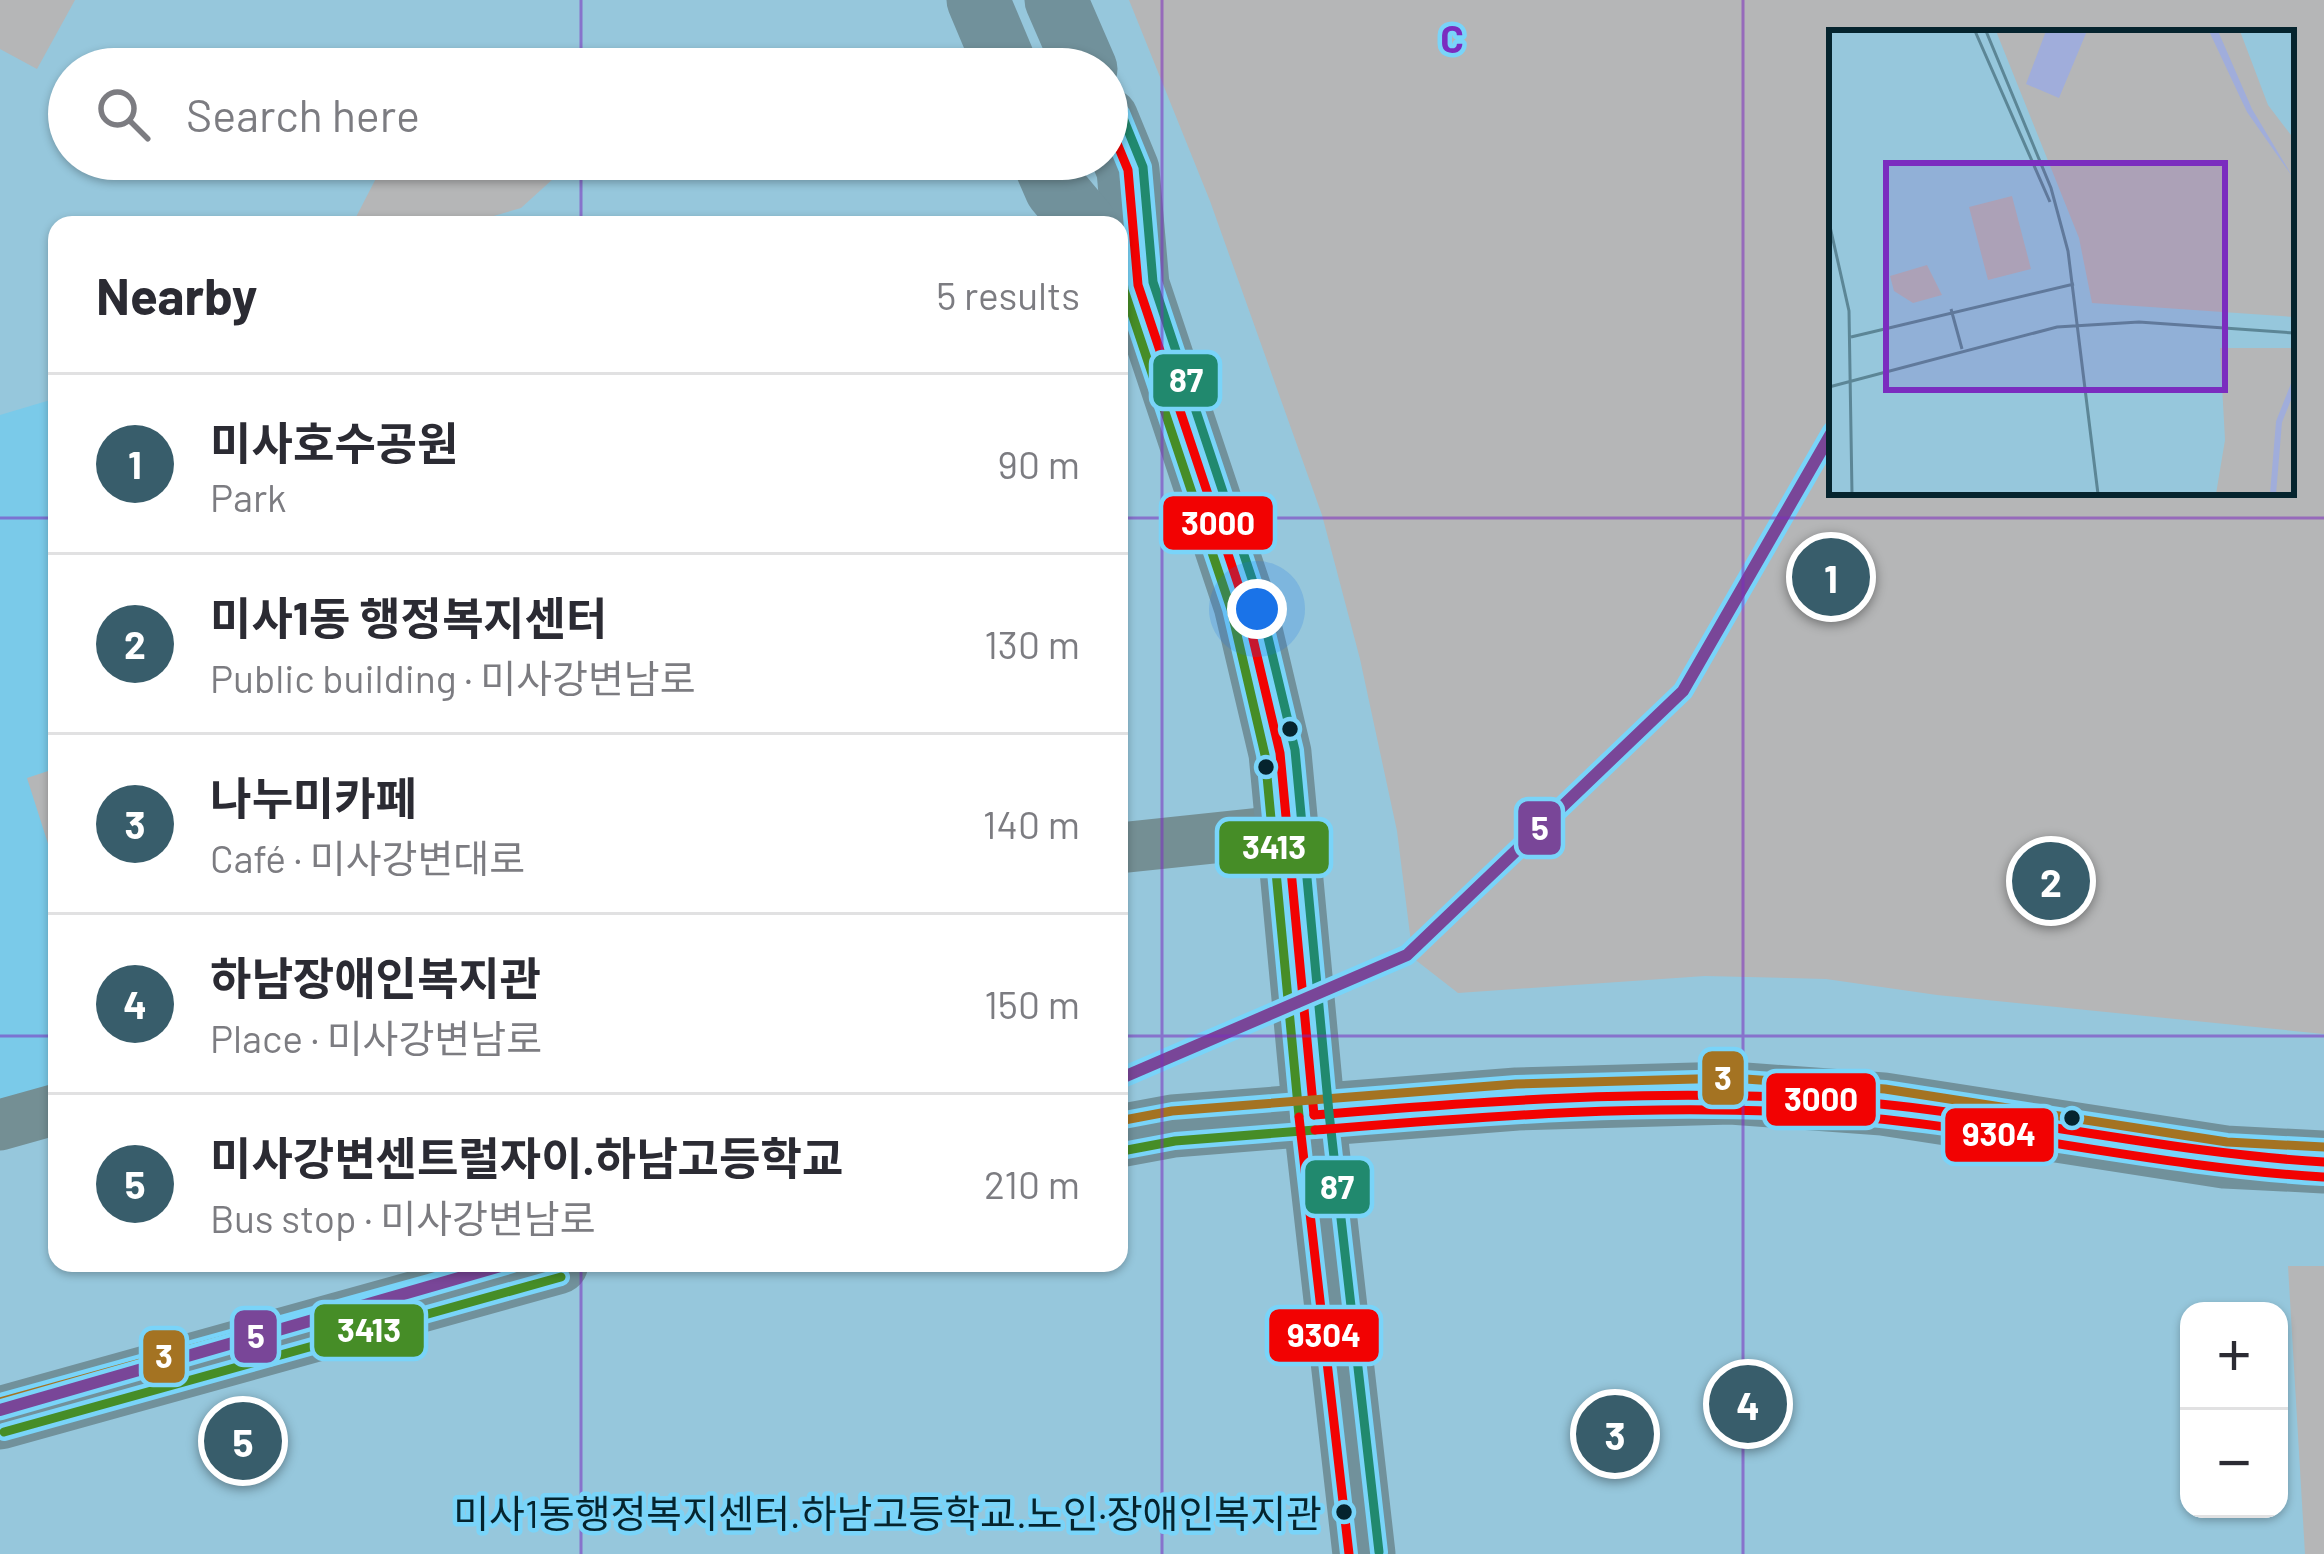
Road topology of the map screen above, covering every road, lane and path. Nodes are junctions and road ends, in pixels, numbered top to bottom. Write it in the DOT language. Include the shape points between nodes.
graph roads {
  1 [pos="978,0"];
  2 [pos="1057,0"];
  3 [pos="997,48"];
  4 [pos="1077,48"];
  5 [pos="1052,180"];
  6 [pos="1128,180"];
  7 [pos="1078,216"];
  8 [pos="1128,216"];
  9 [pos="1128,216"];
  10 [pos="1128,274"];
  11 [pos="1290,830"];
  12 [pos="1128,847"];
  13 [pos="48,1112"];
  14 [pos="1315,1115"];
  15 [pos="0,1125"];
  16 [pos="1128,1134"];
  17 [pos="2324,1162"];
  18 [pos="510,1272"];
  19 [pos="0,1418"];
  20 [pos="1364,1554"];
  1 -- 3 [label="main road"];
  2 -- 4 [label="main road"];
  5 -- 7 [label="main road"];
  6 -- 9 [label="main road"];
  8 -- 10 [label="main road"];
  10 -- 11 [label="main road" via="1245,605"];
  11 -- 12 [label="lane"];
  11 -- 14 [label="main road"];
  13 -- 15 [label="lane"];
  14 -- 16 [label="main road"];
  14 -- 17 [label="main road" via="1731,1093 1883,1104 2225,1157"];
  14 -- 20 [label="main road"];
  18 -- 19 [label="main road"];
}
